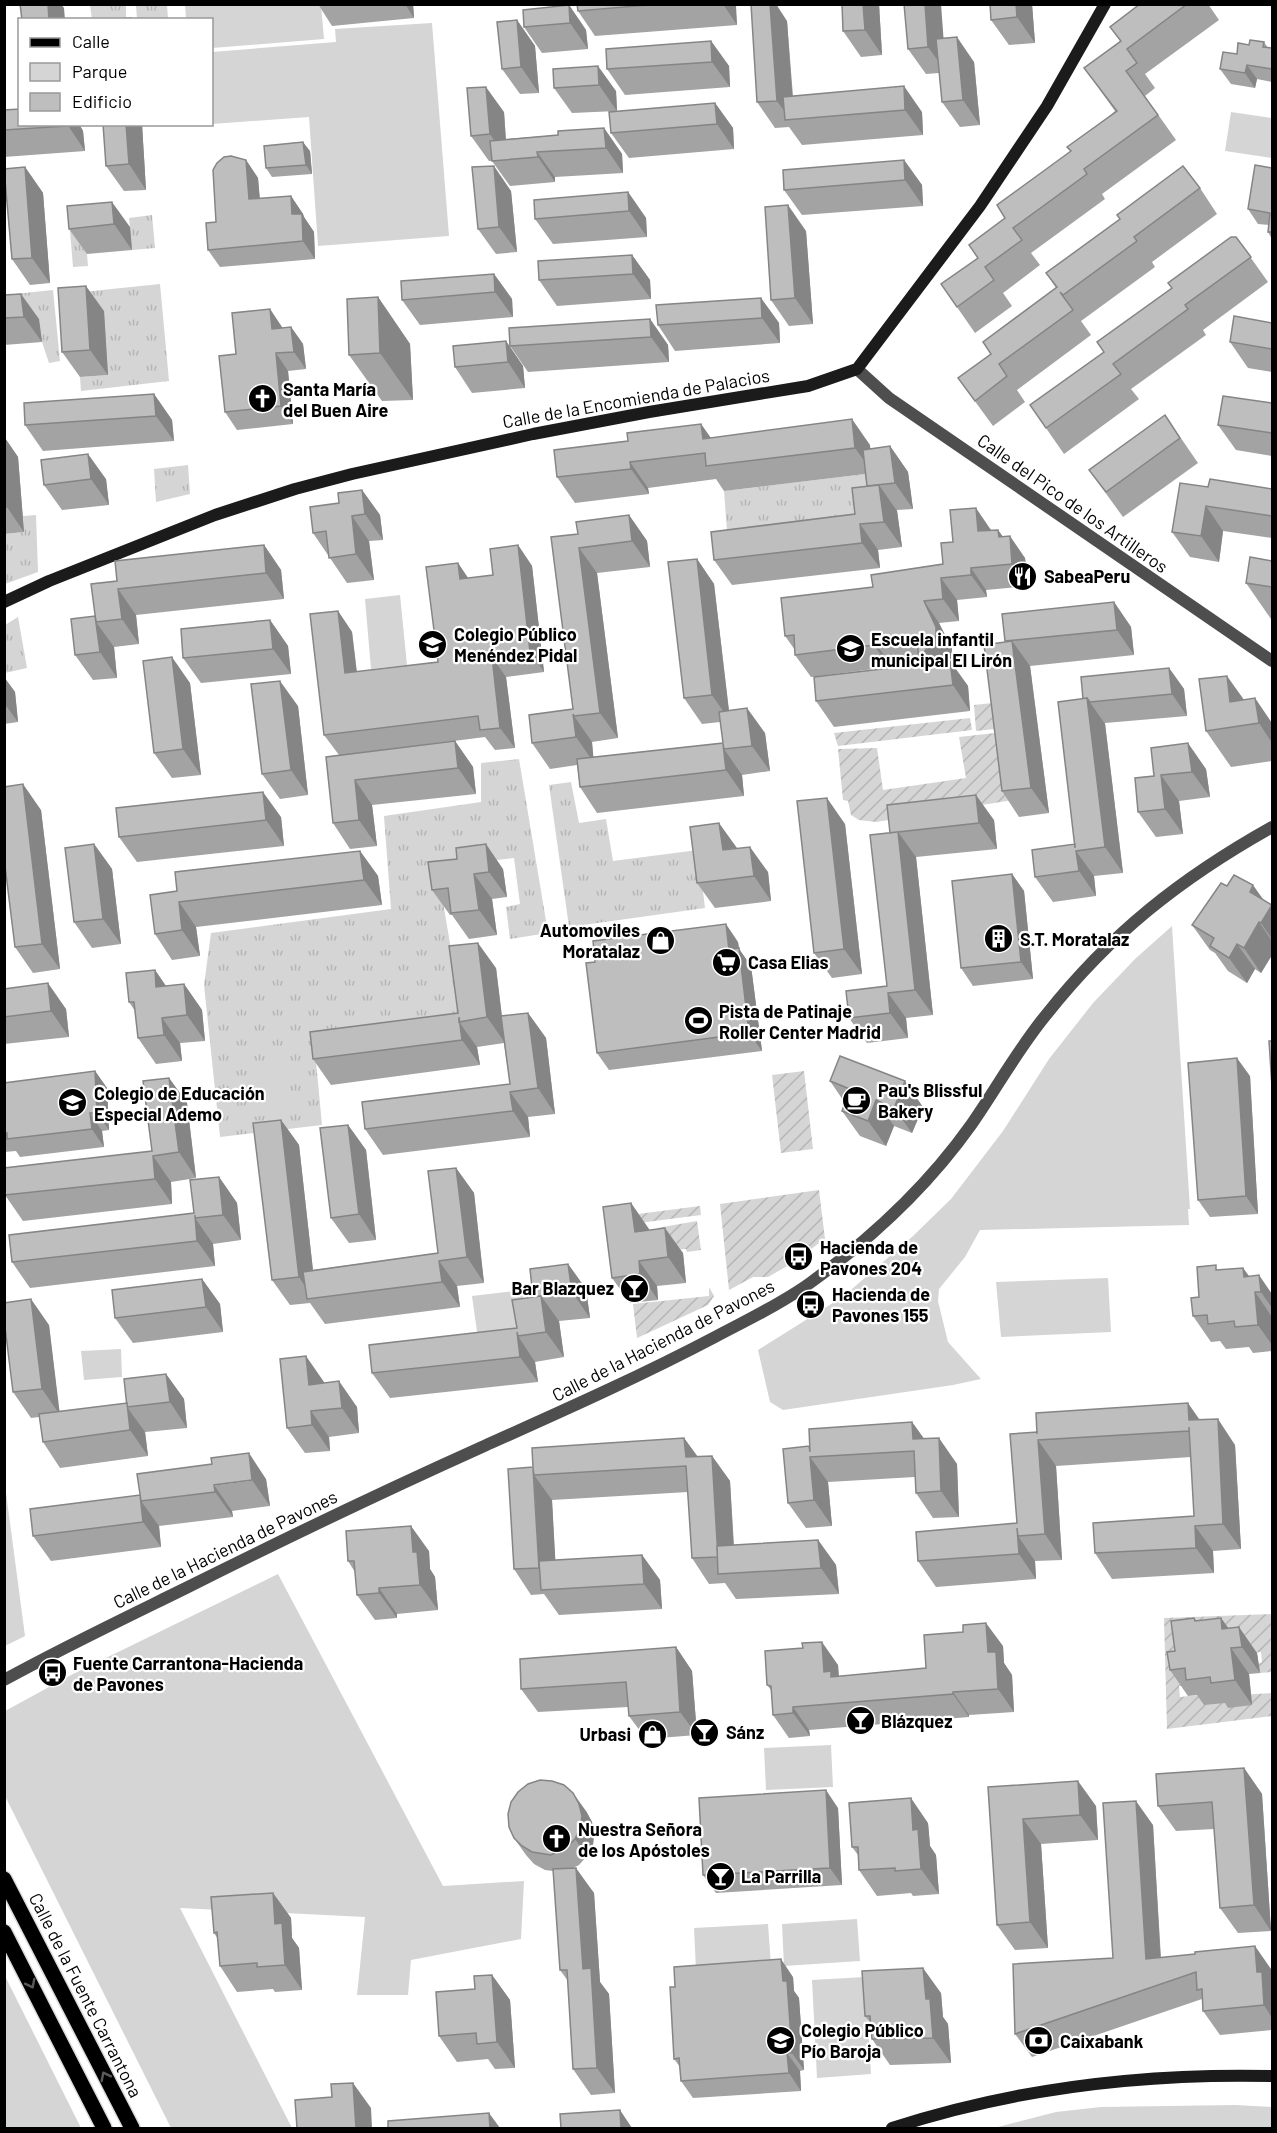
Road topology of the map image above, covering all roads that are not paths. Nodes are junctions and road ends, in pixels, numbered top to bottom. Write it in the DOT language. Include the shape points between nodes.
graph roads {
  1 [pos="1105,4"];
  2 [pos="857,369"];
  3 [pos="4,602"];
  4 [pos="1272,661"];
  5 [pos="1272,827"];
  6 [pos="4,1680"];
  7 [pos="4,1879"];
  8 [pos="4,1932"];
  9 [pos="1272,2076"];
  10 [pos="104,2128"];
  11 [pos="132,2128"];
  12 [pos="892,2128"];
  1 -- 2 [label="street" via="1047,105 980,206"];
  2 -- 3 [label="street, Calle de la Encomienda de Palacios" via="808,386 533,434 329,480 215,515"];
  2 -- 4 [label="street, Calle del Pico de los Artilleros" via="889,398"];
  5 -- 6 [label="street, Calle de la Hacienda de Pavones" via="1176,887 1125,929 1043,1017 970,1126 930,1177 899,1210 807,1285 636,1378 303,1530"];
  11 -- 7 [label="main road, Calle de la Fuente Carrantona, one-way"];
  8 -- 10 [label="main road, one-way"];
  9 -- 12 [label="street" via="1156,2077 1065,2087 1002,2098"];
}
